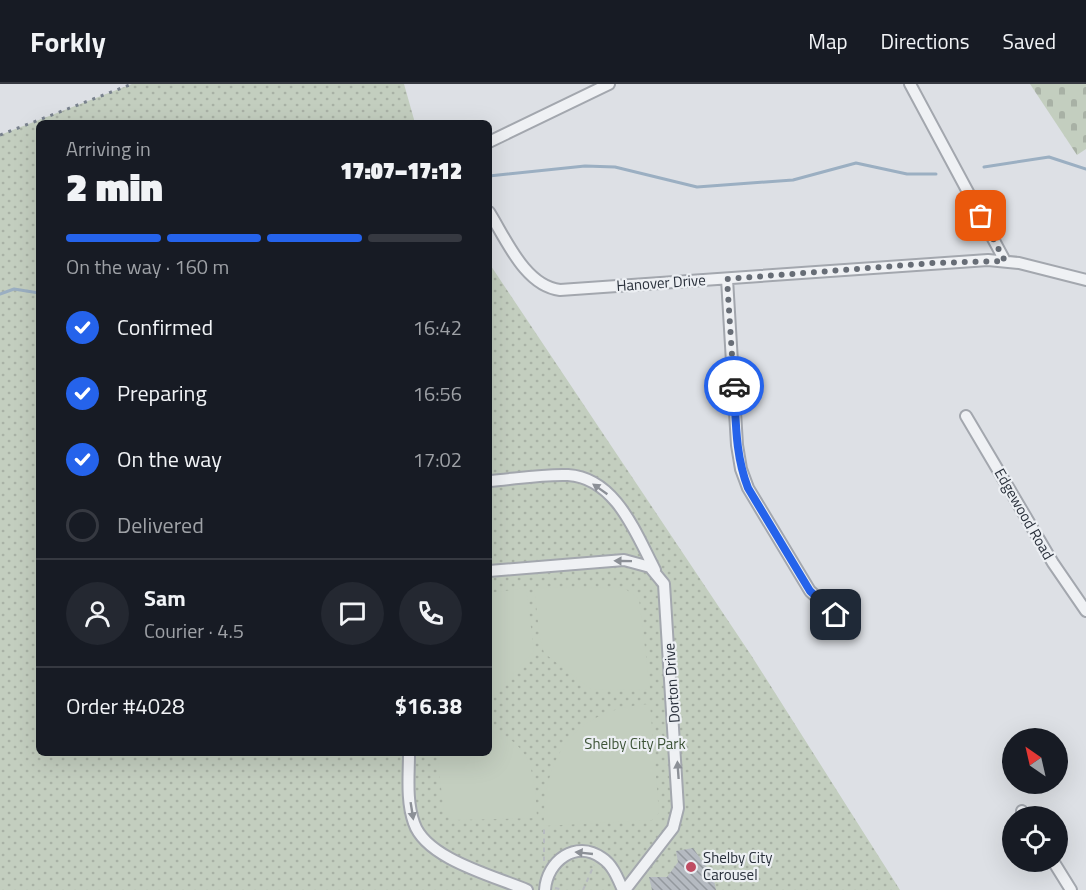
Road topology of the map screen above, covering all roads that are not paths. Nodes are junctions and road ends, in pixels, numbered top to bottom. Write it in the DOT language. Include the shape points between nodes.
graph roads {
  1 [pos="609,84"];
  2 [pos="909,84"];
  3 [pos="492,141"];
  4 [pos="492,217"];
  5 [pos="1005,261"];
  6 [pos="727,279"];
  7 [pos="1086,280"];
  8 [pos="966,416"];
  9 [pos="492,481"];
  10 [pos="492,571"];
  11 [pos="655,571"];
  12 [pos="1086,611"];
  13 [pos="836,615"];
  14 [pos="409,756"];
  15 [pos="1060,872"];
  16 [pos="548,885"];
  17 [pos="527,890"];
  18 [pos="624,890"];
  19 [pos="1071,890"];
  1 -- 3 [label="street"];
  2 -- 5 [label="street"];
  4 -- 6 [label="street, Hanover Drive" via="515,255 534,279 548,289"];
  5 -- 6 [label="street, Hanover Drive"];
  5 -- 7 [label="street, Hanover Drive"];
  6 -- 13 [label="street" via="741,469 748,488 810,591"];
  8 -- 12 [label="street, Edgewood Road"];
  11 -- 9 [label="street, Dorton Drive, one-way" via="624,510 581,477"];
  11 -- 10 [label="street, one-way" via="624,560"];
  18 -- 11 [label="street, Dorton Drive, one-way" via="672,828 678,808 666,592"];
  14 -- 17 [label="street, one-way" via="410,807 421,837 445,856"];
  15 -- 19 [label="street"];
  18 -- 16 [label="street, Dorton Drive, one-way" via="611,866 598,855 583,851 566,855 554,864"];
}
